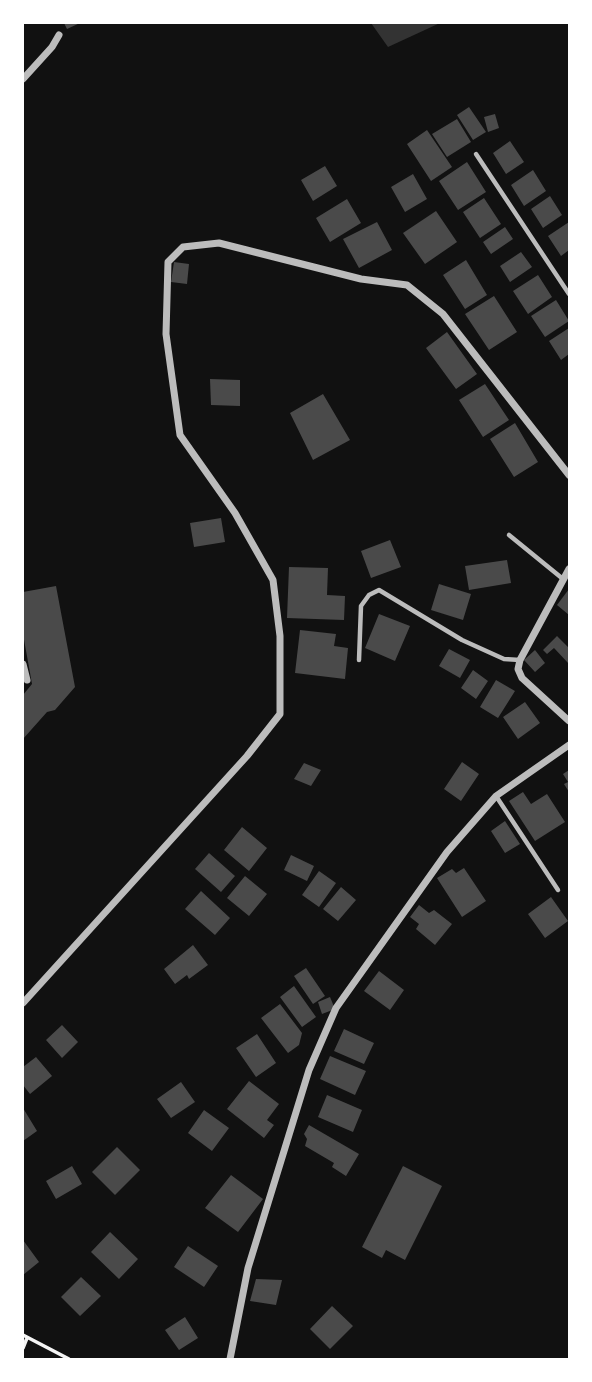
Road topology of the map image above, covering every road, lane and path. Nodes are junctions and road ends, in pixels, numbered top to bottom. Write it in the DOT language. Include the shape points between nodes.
graph roads {
  1 [pos="59,35"];
  2 [pos="23,79"];
  3 [pos="476,154"];
  4 [pos="569,294"];
  5 [pos="569,475"];
  6 [pos="509,535"];
  7 [pos="569,569"];
  8 [pos="563,579"];
  9 [pos="359,660"];
  10 [pos="520,660"];
  11 [pos="23,664"];
  12 [pos="27,680"];
  13 [pos="569,721"];
  14 [pos="569,745"];
  15 [pos="496,796"];
  16 [pos="558,890"];
  17 [pos="23,1003"];
  18 [pos="25,1336"];
  19 [pos="23,1348"];
  20 [pos="69,1359"];
  21 [pos="230,1359"];
  1 -- 2 [label="street"];
  3 -- 4 [label="lane"];
  5 -- 17 [label="street" via="443,313 407,285 361,279 219,243 183,247 168,262 166,334 180,435 235,513 273,580 280,636 280,714"];
  6 -- 8 [label="lane"];
  7 -- 8 [label="street"];
  8 -- 10 [label="street"];
  9 -- 10 [label="lane" via="361,606 379,590 461,640 504,659"];
  10 -- 13 [label="street" via="522,678"];
  11 -- 12 [label="street"];
  14 -- 15 [label="street"];
  15 -- 16 [label="lane"];
  15 -- 21 [label="street" via="398,918 336,1008 318,1045 248,1268"];
  18 -- 19 [label="path"];
  18 -- 20 [label="path"];
}
